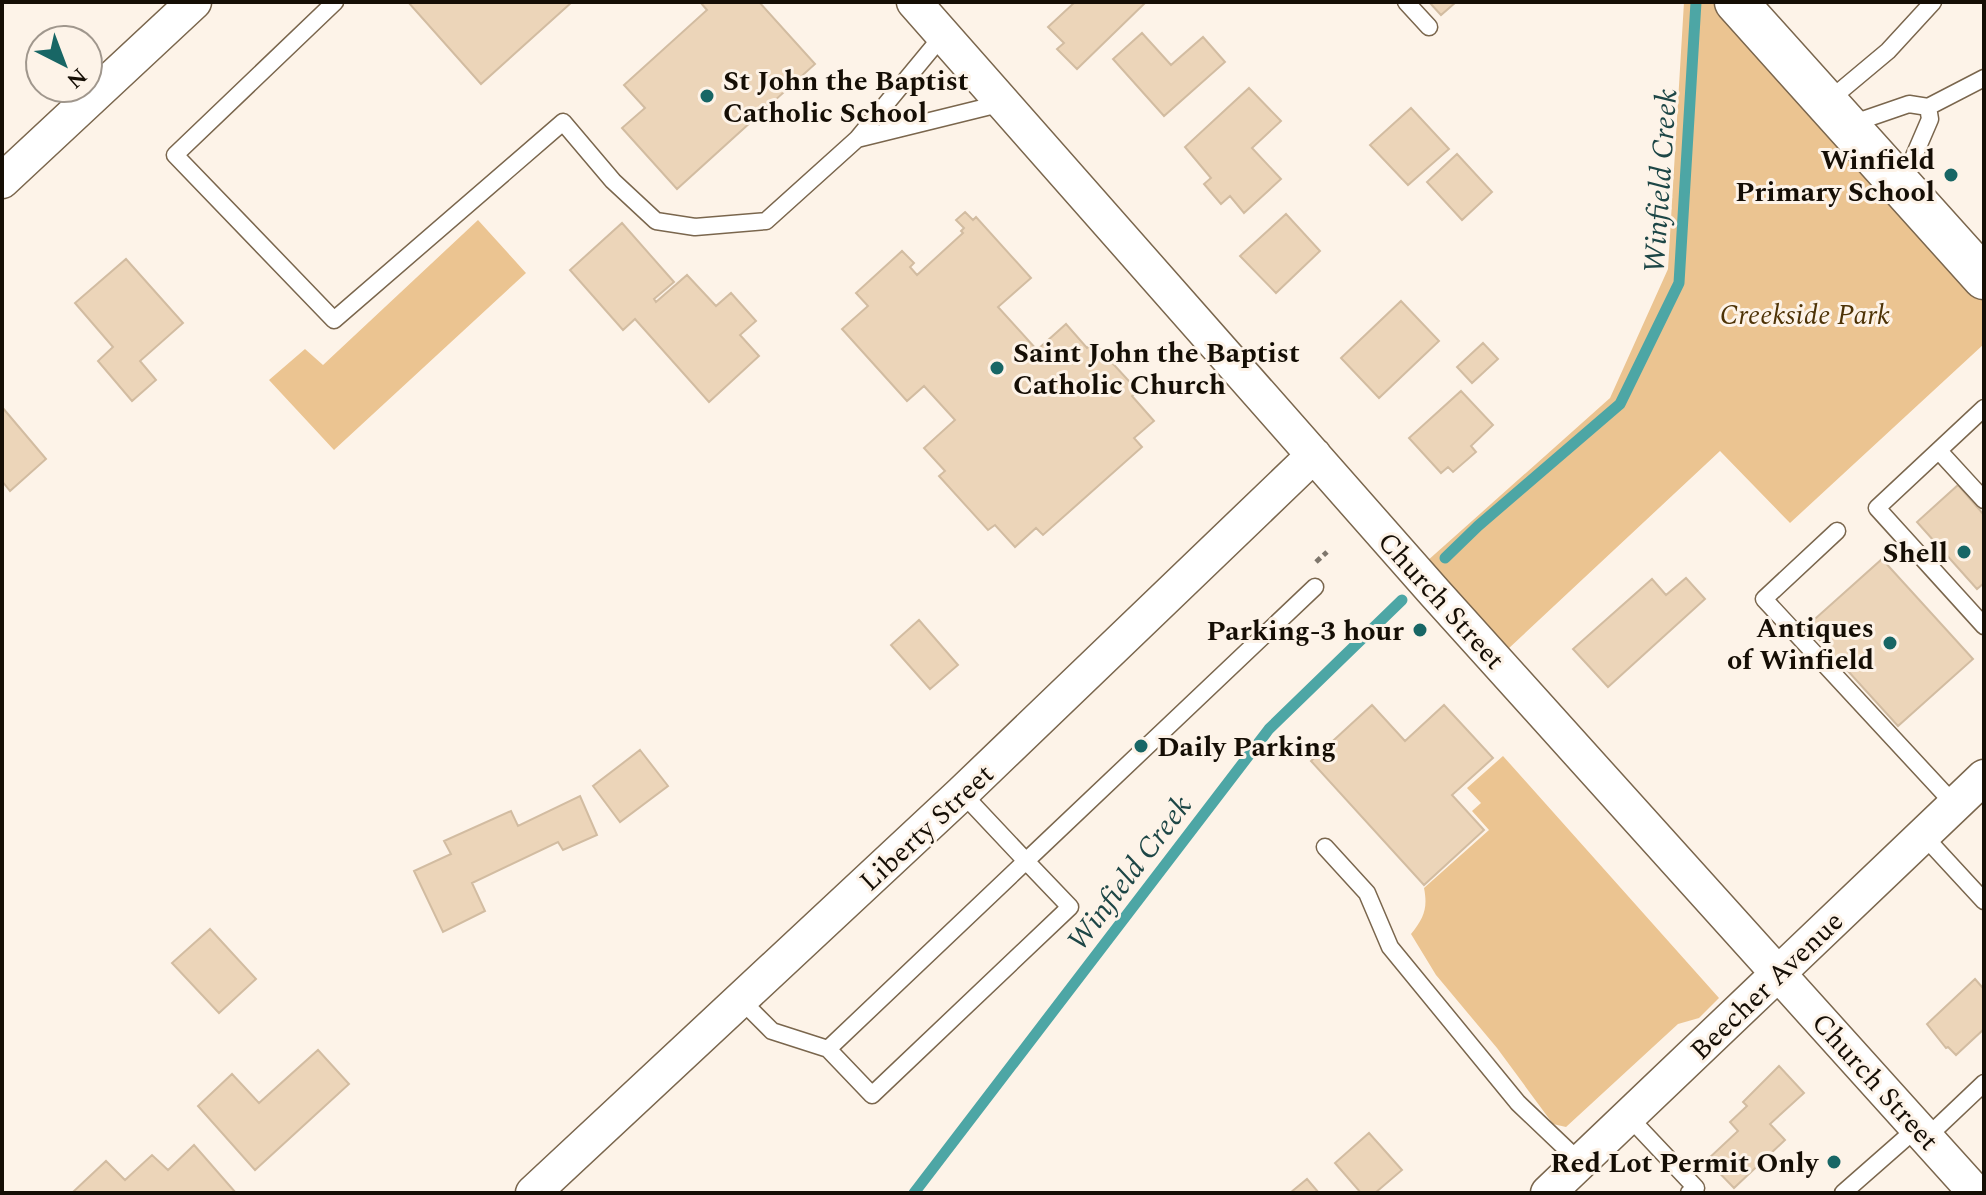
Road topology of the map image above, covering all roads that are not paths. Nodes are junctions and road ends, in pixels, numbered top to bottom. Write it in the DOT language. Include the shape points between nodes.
graph roads {
  1 [pos="194,2"];
  2 [pos="335,2"];
  3 [pos="914,2"];
  4 [pos="1406,2"];
  5 [pos="1736,2"];
  6 [pos="1933,2"];
  7 [pos="1429,27"];
  8 [pos="943,35"];
  9 [pos="1984,78"];
  10 [pos="1003,103"];
  11 [pos="1928,107"];
  12 [pos="1837,114"];
  13 [pos="857,139"];
  14 [pos="3,177"];
  15 [pos="1901,186"];
  16 [pos="1984,278"];
  17 [pos="1984,408"];
  18 [pos="1939,451"];
  19 [pos="1314,455"];
  20 [pos="1984,500"];
  21 [pos="1837,531"];
  22 [pos="1315,587"];
  23 [pos="1984,626"];
  24 [pos="1984,777"];
  25 [pos="962,793"];
  26 [pos="1955,805"];
  27 [pos="1923,835"];
  28 [pos="1325,847"];
  29 [pos="1026,861"];
  30 [pos="1984,901"];
  31 [pos="1778,973"];
  32 [pos="741,1000"];
  33 [pos="828,1049"];
  34 [pos="1984,1083"];
  35 [pos="1628,1116"];
  36 [pos="1921,1133"];
  37 [pos="1566,1182"];
  38 [pos="1863,1187"];
  39 [pos="533,1193"];
  40 [pos="1689,1193"];
  41 [pos="1843,1193"];
  42 [pos="1976,1193"];
  1 -- 14 [label="street"];
  2 -- 13 [label="lane" via="175,155 334,320 563,122 656,221 695,227 766,221"];
  3 -- 8 [label="street, Church Street"];
  4 -- 7 [label="lane"];
  5 -- 12 [label="street"];
  6 -- 12 [label="lane"];
  8 -- 10 [label="street, Church Street"];
  8 -- 13 [label="lane"];
  9 -- 11 [label="lane"];
  10 -- 13 [label="lane"];
  10 -- 19 [label="street, Church Street"];
  11 -- 12 [label="lane" via="1909,104"];
  11 -- 15 [label="lane" via="1930,119"];
  12 -- 15 [label="street"];
  15 -- 16 [label="street"];
  17 -- 18 [label="lane"];
  18 -- 20 [label="lane"];
  18 -- 23 [label="lane" via="1877,508"];
  19 -- 25 [label="street, Liberty Street"];
  19 -- 31 [label="street, Church Street"];
  21 -- 26 [label="lane" via="1764,599"];
  22 -- 29 [label="lane"];
  24 -- 26 [label="street, Beecher Avenue"];
  25 -- 29 [label="lane"];
  25 -- 32 [label="street, Liberty Street"];
  26 -- 27 [label="street, Beecher Avenue"];
  27 -- 30 [label="lane"];
  27 -- 31 [label="street, Beecher Avenue"];
  28 -- 37 [label="lane" via="1367,893 1390,947 1518,1103"];
  29 -- 33 [label="lane"];
  29 -- 33 [label="lane" via="1070,907 872,1095"];
  31 -- 35 [label="street, Beecher Avenue"];
  31 -- 36 [label="street, Church Street"];
  32 -- 33 [label="lane" via="772,1031"];
  32 -- 39 [label="street, Liberty Street"];
  34 -- 36 [label="lane"];
  35 -- 37 [label="street, Beecher Avenue"];
  35 -- 40 [label="lane" via="1696,1188"];
  36 -- 38 [label="lane"];
  36 -- 42 [label="street, Church Street"];
  38 -- 41 [label="lane"];
}
